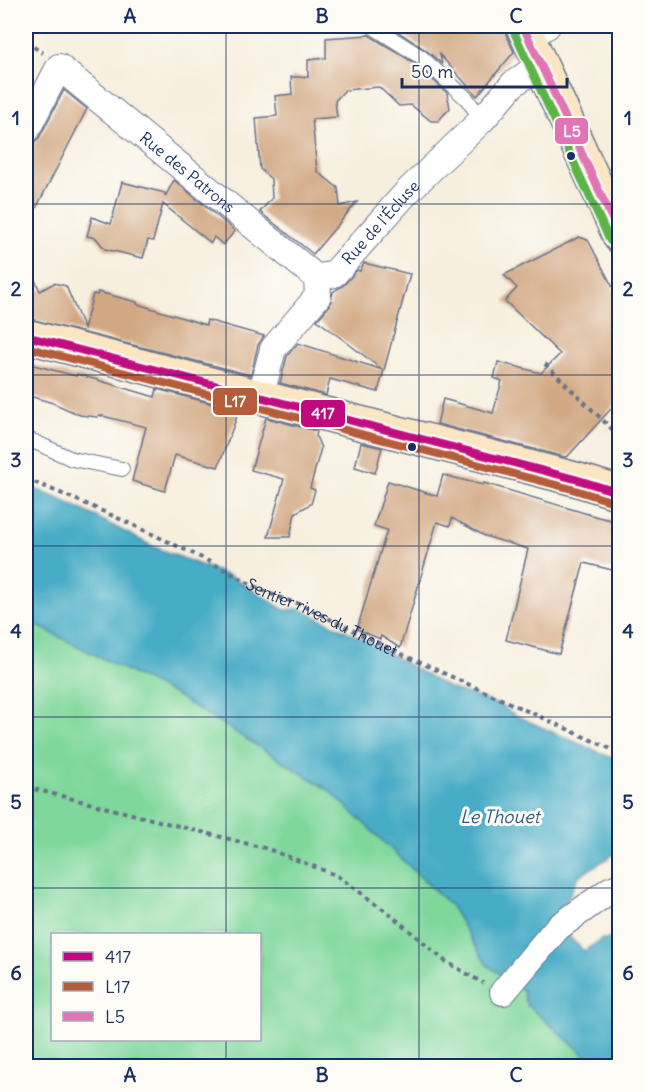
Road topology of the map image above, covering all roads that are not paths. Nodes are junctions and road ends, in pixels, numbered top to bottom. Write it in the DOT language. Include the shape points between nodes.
graph roads {
  1 [pos="372,26"];
  2 [pos="535,38"];
  3 [pos="482,120"];
  4 [pos="26,131"];
  5 [pos="620,237"];
  6 [pos="317,278"];
  7 [pos="26,336"];
  8 [pos="260,399"];
  9 [pos="26,438"];
  10 [pos="122,469"];
  11 [pos="620,493"];
  12 [pos="620,886"];
  13 [pos="503,992"];
  1 -- 3 [label="lane" via="421,57 466,99"];
  2 -- 3 [label="street, Rue de l'Écluse" via="513,84"];
  2 -- 5 [label="main road"];
  3 -- 6 [label="street, Rue de l'Écluse" via="407,192 334,274"];
  4 -- 6 [label="street, Rue des Patrons" via="60,67"];
  6 -- 8 [label="street" via="318,296 273,350"];
  7 -- 8 [label="main road"];
  8 -- 11 [label="main road"];
  9 -- 10 [label="lane" via="72,459"];
  12 -- 13 [label="street" via="557,928"];
}
